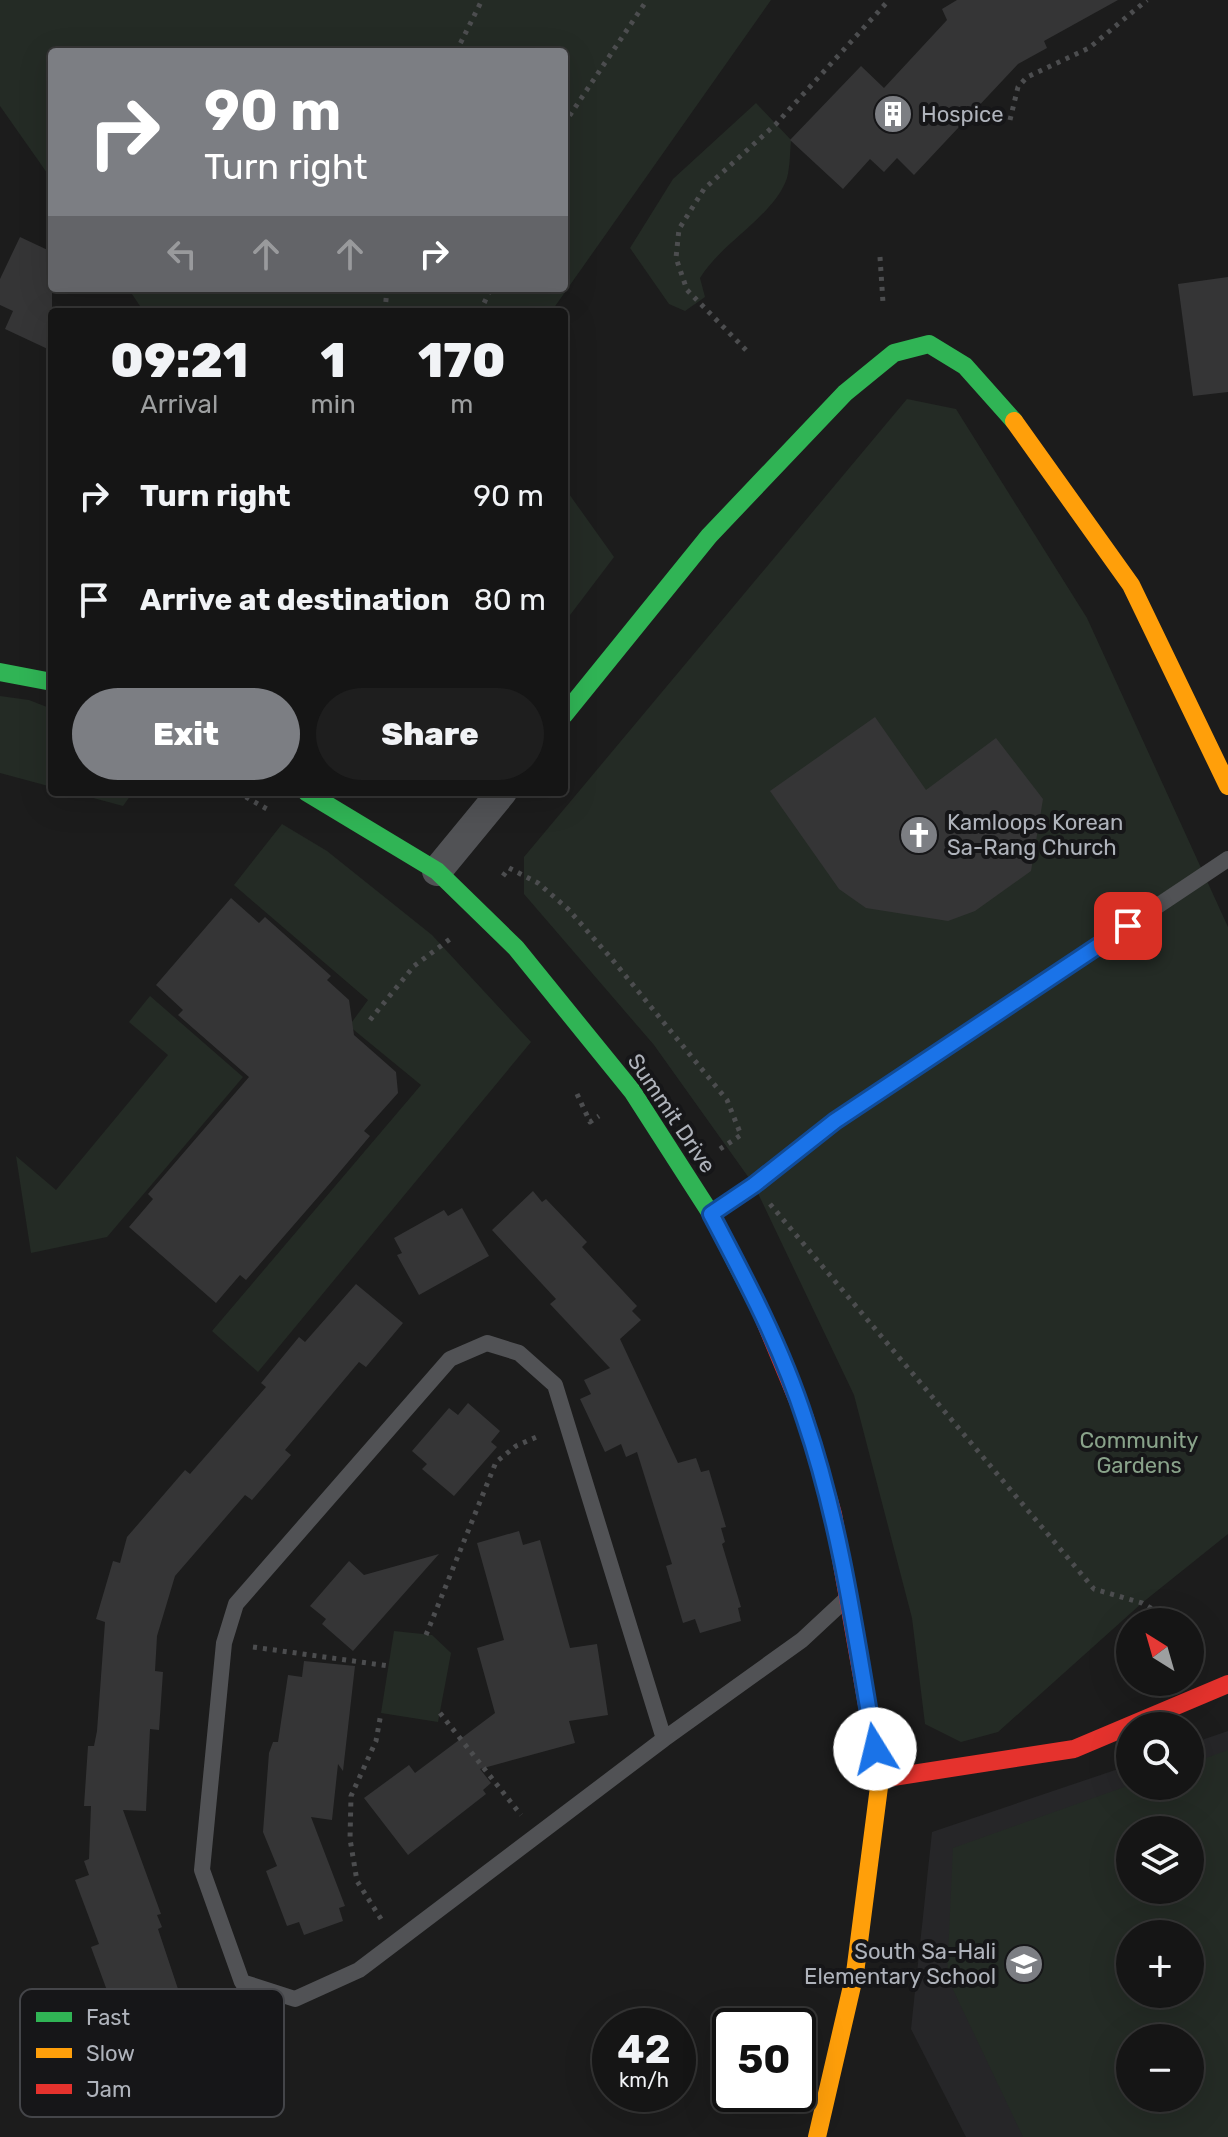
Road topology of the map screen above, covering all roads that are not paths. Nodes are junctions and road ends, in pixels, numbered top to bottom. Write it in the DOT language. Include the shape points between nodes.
graph roads {
  1 [pos="0,672"];
  2 [pos="48,681"];
  3 [pos="568,710"];
  4 [pos="1228,786"];
  5 [pos="313,796"];
  6 [pos="499,796"];
  7 [pos="1228,859"];
  8 [pos="437,871"];
  9 [pos="711,1214"];
  10 [pos="849,1596"];
  11 [pos="1228,1684"];
  12 [pos="664,1739"];
  13 [pos="880,1779"];
  14 [pos="264,1989"];
  15 [pos="284,1995"];
  16 [pos="817,2137"];
  1 -- 2 [label="main road"];
  3 -- 4 [label="main road" via="709,536 845,393 894,353 929,344 965,366 1001,402 1131,585"];
  5 -- 8 [label="main road, Summit Drive"];
  6 -- 8 [label="street"];
  7 -- 9 [label="lane" via="835,1121"];
  8 -- 9 [label="main road, Summit Drive" via="516,948 632,1091"];
  9 -- 10 [label="main road, Summit Drive" via="754,1296 805,1418 833,1514"];
  10 -- 12 [label="lane" via="802,1640"];
  10 -- 13 [label="main road, Summit Drive"];
  11 -- 13 [label="main road" via="1074,1749"];
  12 -- 14 [label="lane" via="555,1385 519,1353 487,1343 450,1359 236,1604 224,1643 202,1870 242,1982"];
  12 -- 15 [label="lane" via="359,1970 295,1999"];
  13 -- 16 [label="main road, Summit Drive" via="855,1973"];
}
